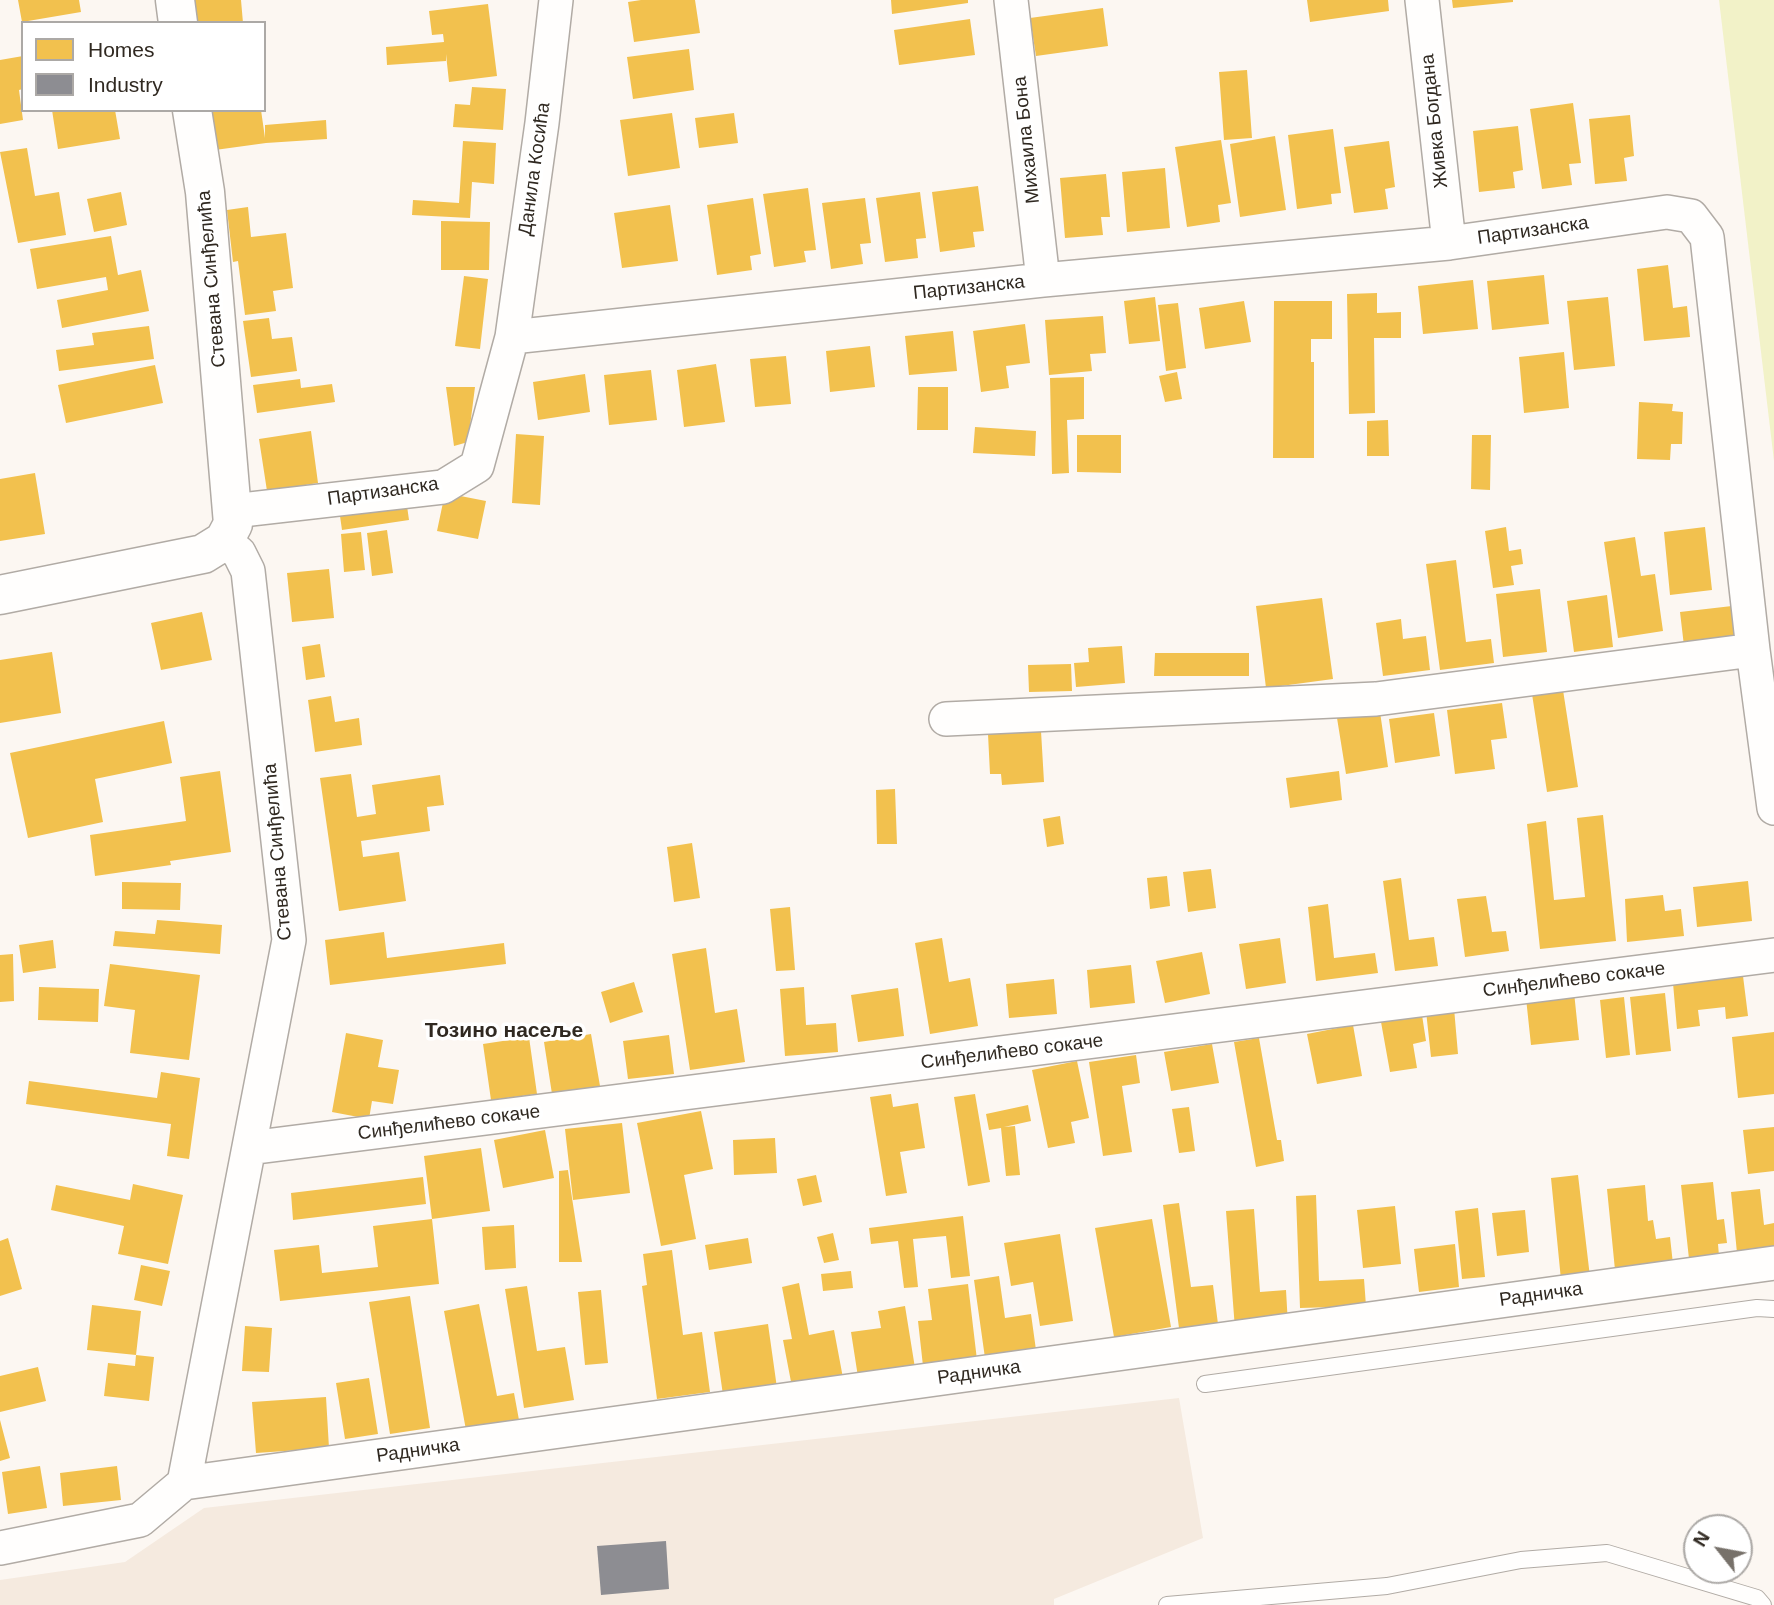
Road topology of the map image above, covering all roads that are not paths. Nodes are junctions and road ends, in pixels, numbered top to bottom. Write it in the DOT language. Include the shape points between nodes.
graph roads {
  1 [pos="175,0"];
  2 [pos="556,0"];
  3 [pos="1011,0"];
  4 [pos="1422,0"];
  5 [pos="178,21"];
  6 [pos="192,112"];
  7 [pos="1449,243"];
  8 [pos="1043,280"];
  9 [pos="512,337"];
  10 [pos="228,526"];
  11 [pos="0,595"];
  12 [pos="1753,650"];
  13 [pos="946,719"];
  14 [pos="1774,808"];
  15 [pos="1774,955"];
  16 [pos="249,1148"];
  17 [pos="1774,1263"];
  18 [pos="1774,1309"];
  19 [pos="1205,1384"];
  20 [pos="184,1483"];
  21 [pos="0,1548"];
  22 [pos="1167,1605"];
  23 [pos="1763,1605"];
  1 -- 5 [label="street"];
  2 -- 9 [label="street, Данила Косића"];
  3 -- 8 [label="street, Михаила Бона"];
  4 -- 7 [label="street, Живка Богдана"];
  6 -- 10 [label="street, Стевана Синђелића" via="205,192"];
  7 -- 8 [label="street, Партизанска"];
  7 -- 12 [label="street, Партизанска" via="1667,212 1691,216 1707,237"];
  8 -- 9 [label="street, Партизанска"];
  9 -- 10 [label="street, Партизанска" via="477,466 443,486"];
  10 -- 11 [label="street, Партизанска" via="204,554"];
  10 -- 16 [label="street, Стевана Синђелића" via="248,571 289,940"];
  12 -- 13 [label="street" via="1376,699"];
  12 -- 14 [label="street"];
  15 -- 16 [label="street, Синђелићево сокаче"];
  16 -- 20 [label="street, Стевана Синђелића"];
  17 -- 20 [label="street, Радничка"];
  18 -- 19 [label="lane"];
  20 -- 21 [label="street" via="140,1520"];
  22 -- 23 [label="lane" via="1387,1586 1521,1560 1607,1553 1757,1598"];
}
